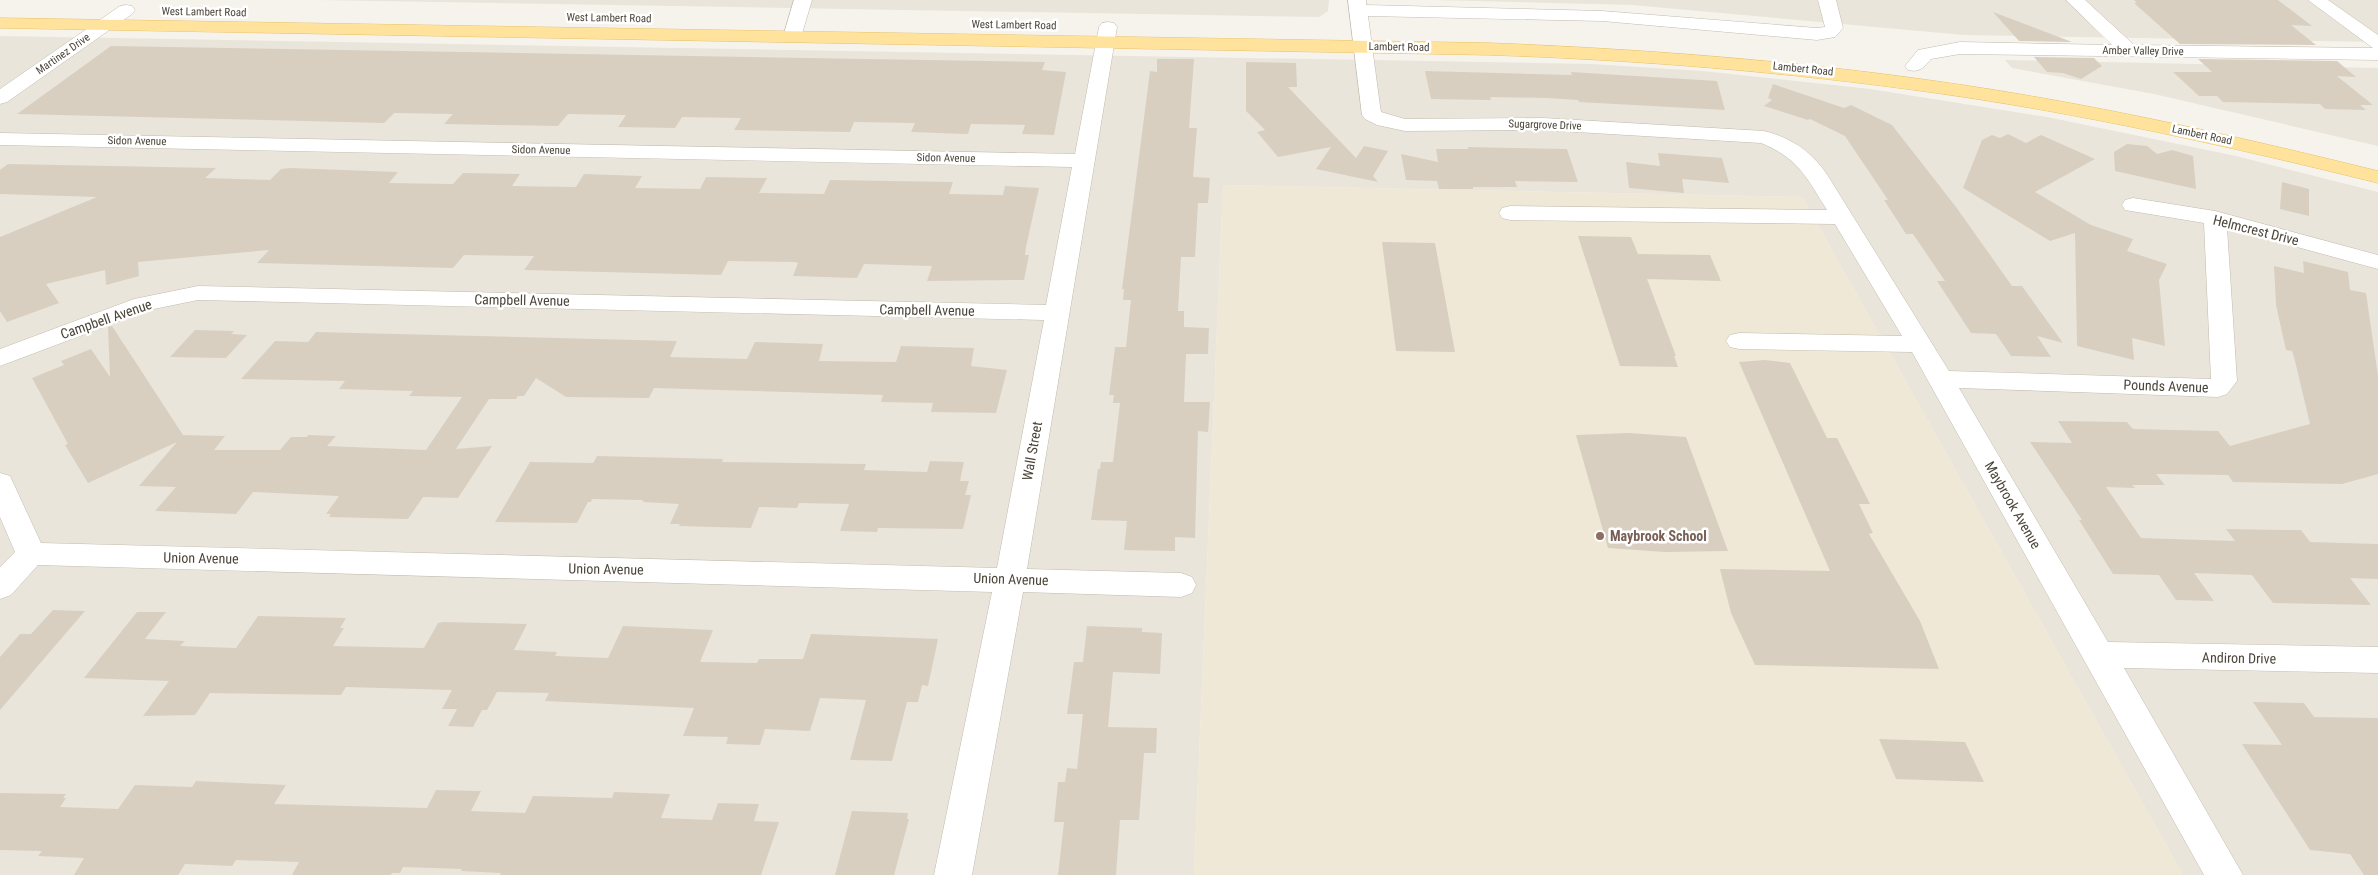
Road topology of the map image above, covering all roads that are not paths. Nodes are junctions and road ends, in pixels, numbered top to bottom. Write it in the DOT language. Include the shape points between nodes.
graph roads {
  1 [pos="803,0"];
  2 [pos="1827,0"];
  3 [pos="2075,0"];
  4 [pos="2317,0"];
  5 [pos="1357,5"];
  6 [pos="0,8"];
  7 [pos="1599,8"];
  8 [pos="126,10"];
  9 [pos="0,23"];
  10 [pos="105,25"];
  11 [pos="794,29"];
  12 [pos="1107,34"];
  13 [pos="1218,36"];
  14 [pos="1362,38"];
  15 [pos="2378,44"];
  16 [pos="2129,50"];
  17 [pos="2378,54"];
  18 [pos="1763,64"];
  19 [pos="1915,66"];
  20 [pos="0,98"];
  21 [pos="0,138"];
  22 [pos="1787,146"];
  23 [pos="2369,156"];
  24 [pos="1083,161"];
  25 [pos="2378,177"];
  26 [pos="2133,205"];
  27 [pos="1510,212"];
  28 [pos="1840,217"];
  29 [pos="2215,218"];
  30 [pos="2378,262"];
  31 [pos="1056,313"];
  32 [pos="1739,341"];
  33 [pos="1919,344"];
  34 [pos="0,358"];
  35 [pos="1941,379"];
  36 [pos="0,483"];
  37 [pos="31,554"];
  38 [pos="1010,579"];
  39 [pos="1181,585"];
  40 [pos="0,587"];
  41 [pos="2099,655"];
  42 [pos="2378,660"];
  43 [pos="953,875"];
  44 [pos="2224,875"];
  1 -- 11 [label="street"];
  2 -- 7 [label="street" via="1834,28 1829,33 1817,34"];
  3 -- 16 [label="street"];
  4 -- 15 [label="street"];
  5 -- 7 [label="street"];
  5 -- 14 [label="street"];
  6 -- 8 [label="main road, West Lambert Road"];
  8 -- 10 [label="street, Martinez Drive"];
  8 -- 11 [label="main road, West Lambert Road"];
  9 -- 10 [label="main road, West Lambert Road"];
  10 -- 11 [label="main road, West Lambert Road"];
  10 -- 20 [label="street, Martinez Drive"];
  11 -- 12 [label="main road, West Lambert Road"];
  12 -- 13 [label="main road, West Lambert Road"];
  12 -- 24 [label="street, Wall Street"];
  13 -- 14 [label="main road, Lambert Road"];
  14 -- 18 [label="main road, Lambert Road"];
  14 -- 19 [label="main road, Lambert Road" via="1638,38"];
  14 -- 22 [label="street, Sugargrove Drive" via="1372,116 1384,121 1405,125 1542,124 1721,133 1764,137"];
  16 -- 17 [label="street, Amber Valley Drive"];
  16 -- 19 [label="street, Amber Valley Drive" via="1960,48 1925,54"];
  18 -- 19 [label="main road" via="1793,59 1903,73 1911,72"];
  18 -- 25 [label="main road, Lambert Road" via="1892,80 2100,114"];
  19 -- 23 [label="main road, Lambert Road" via="2169,110"];
  21 -- 24 [label="street, Sidon Avenue"];
  22 -- 28 [label="street, Maybrook Avenue" via="1817,176"];
  24 -- 31 [label="street, Wall Street"];
  26 -- 29 [label="street, Helmcrest Drive"];
  27 -- 28 [label="street"];
  28 -- 33 [label="street, Maybrook Avenue"];
  29 -- 30 [label="street, Helmcrest Drive"];
  29 -- 35 [label="street, Pounds Avenue" via="2224,381 2218,388"];
  31 -- 34 [label="street, Campbell Avenue" via="198,293 142,304"];
  31 -- 38 [label="street, Wall Street"];
  32 -- 33 [label="street"];
  33 -- 35 [label="street, Maybrook Avenue"];
  35 -- 41 [label="street, Maybrook Avenue"];
  36 -- 37 [label="street"];
  37 -- 38 [label="street, Union Avenue"];
  37 -- 40 [label="street"];
  38 -- 39 [label="street, Union Avenue"];
  38 -- 43 [label="street, Wall Street"];
  41 -- 42 [label="street, Andiron Drive"];
  41 -- 44 [label="street, Maybrook Avenue"];
}
